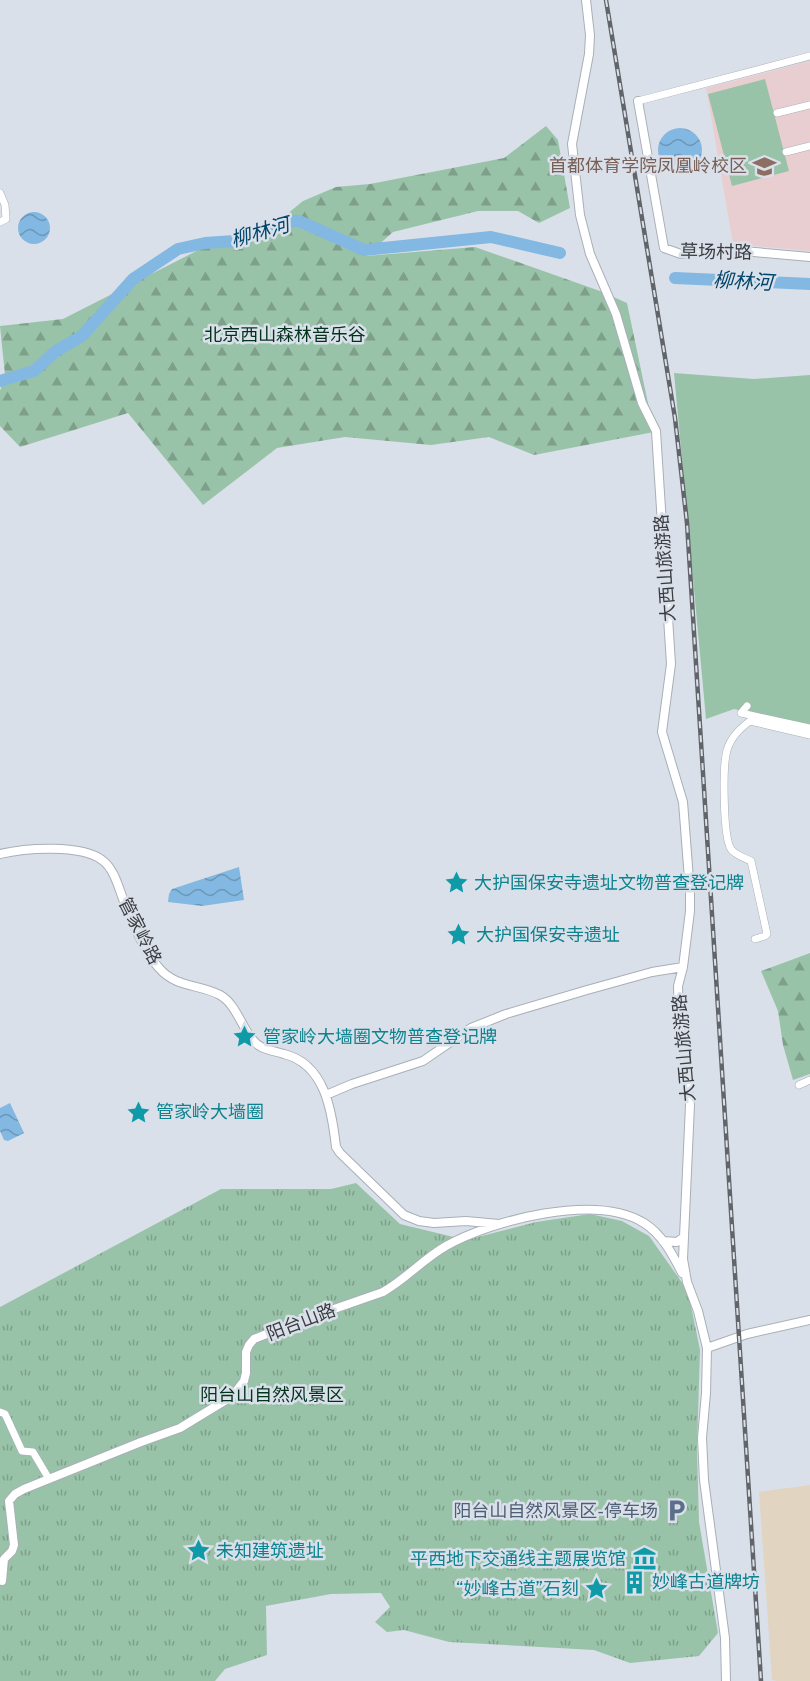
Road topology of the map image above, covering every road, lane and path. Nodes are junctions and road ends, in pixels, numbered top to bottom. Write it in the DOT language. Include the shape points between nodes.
graph roads {
  1 [pos="586,0"];
  2 [pos="810,56"];
  3 [pos="638,101"];
  4 [pos="810,105"];
  5 [pos="777,113"];
  6 [pos="810,146"];
  7 [pos="786,152"];
  8 [pos="0,193"];
  9 [pos="0,222"];
  10 [pos="810,257"];
  11 [pos="747,706"];
  12 [pos="810,728"];
  13 [pos="810,735"];
  14 [pos="0,854"];
  15 [pos="756,939"];
  16 [pos="683,967"];
  17 [pos="810,1080"];
  18 [pos="799,1084"];
  19 [pos="327,1095"];
  20 [pos="500,1224"];
  21 [pos="684,1237"];
  22 [pos="663,1241"];
  23 [pos="687,1282"];
  24 [pos="810,1320"];
  25 [pos="707,1348"];
  26 [pos="0,1412"];
  27 [pos="49,1479"];
  28 [pos="2,1581"];
  29 [pos="726,1681"];
  1 -- 16 [label="street, 大西山旅游路" via="589,54 572,144 584,235 616,314 642,403 656,431 670,664 662,732 683,802 690,892"];
  2 -- 3 [label="street"];
  3 -- 10 [label="street, 草场村路" via="664,248 681,254 732,250"];
  4 -- 5 [label="street"];
  6 -- 7 [label="street"];
  8 -- 9 [label="street" via="6,219"];
  11 -- 12 [label="street" via="741,713"];
  13 -- 15 [label="street" via="750,721 737,730 726,753 725,814 730,847 751,861 767,934"];
  14 -- 19 [label="street, 管家岭路" via="65,849 102,859 109,866 156,966 186,986 221,996 253,1041 267,1050 300,1059"];
  16 -- 19 [label="street" via="506,1014 471,1028 423,1061"];
  16 -- 21 [label="street, 大西山旅游路" via="678,1000 690,1105"];
  17 -- 18 [label="street"];
  19 -- 20 [label="street, 管家岭路" via="336,1147 404,1215 434,1223"];
  20 -- 22 [label="street, 阳台山路" via="584,1208 644,1222"];
  20 -- 27 [label="street, 阳台山路" via="446,1246 383,1292 254,1340 246,1352 244,1381 235,1393 180,1428"];
  21 -- 22 [label="street" via="674,1242"];
  21 -- 23 [label="street, 大西山旅游路"];
  22 -- 23 [label="street, 阳台山路"];
  23 -- 25 [label="street, 大西山旅游路"];
  24 -- 25 [label="street" via="747,1334"];
  25 -- 29 [label="street, 大西山旅游路" via="704,1480 725,1638"];
  26 -- 27 [label="street" via="5,1414 22,1451 33,1452"];
  27 -- 28 [label="street, 阳台山路" via="15,1494 9,1502 14,1545 3,1559"];
}
